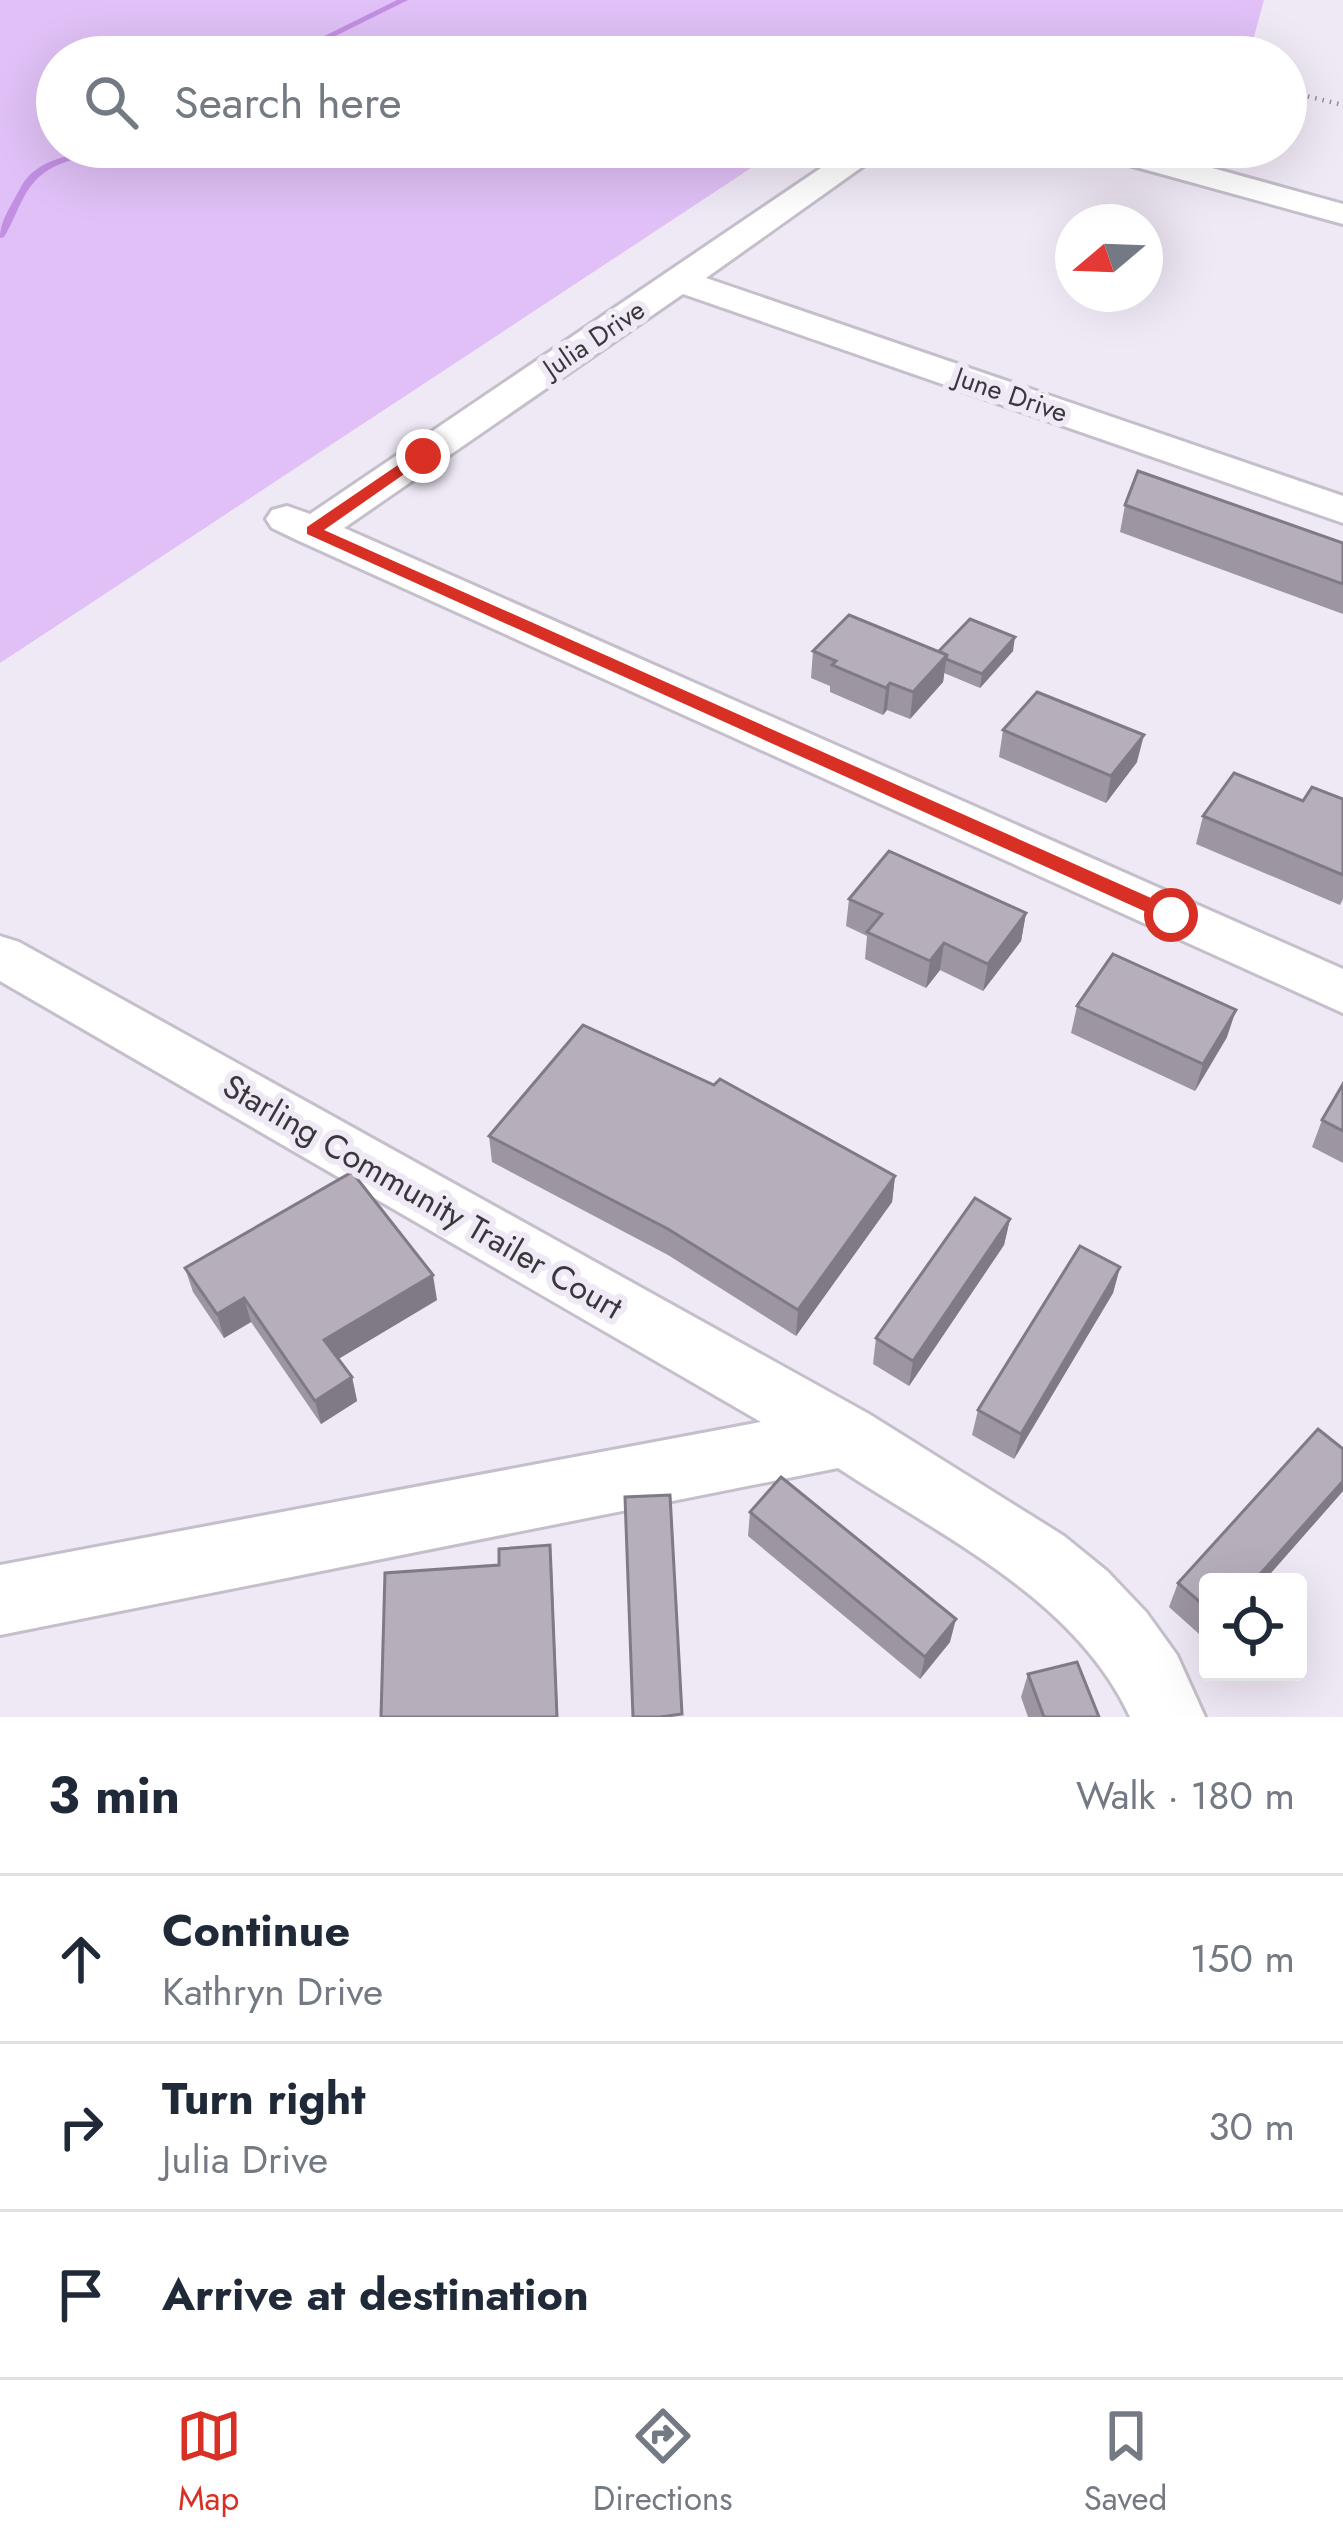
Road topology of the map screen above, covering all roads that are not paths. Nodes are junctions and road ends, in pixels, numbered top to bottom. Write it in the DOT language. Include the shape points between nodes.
graph roads {
  1 [pos="844,168"];
  2 [pos="1176,168"];
  3 [pos="1343,214"];
  4 [pos="680,281"];
  5 [pos="1343,510"];
  6 [pos="0,956"];
  7 [pos="1343,992"];
  8 [pos="846,1436"];
  9 [pos="0,1600"];
  10 [pos="1168,1717"];
  1 -- 4 [label="street, Julia Drive"];
  2 -- 3 [label="street"];
  4 -- 5 [label="street, June Drive"];
  4 -- 7 [label="street, Julia Drive" via="300,525"];
  6 -- 8 [label="street, Starling Community Trailer Court"];
  8 -- 9 [label="street"];
  8 -- 10 [label="street, Starling Community Trailer Court" via="1082,1595 1121,1637"];
}
